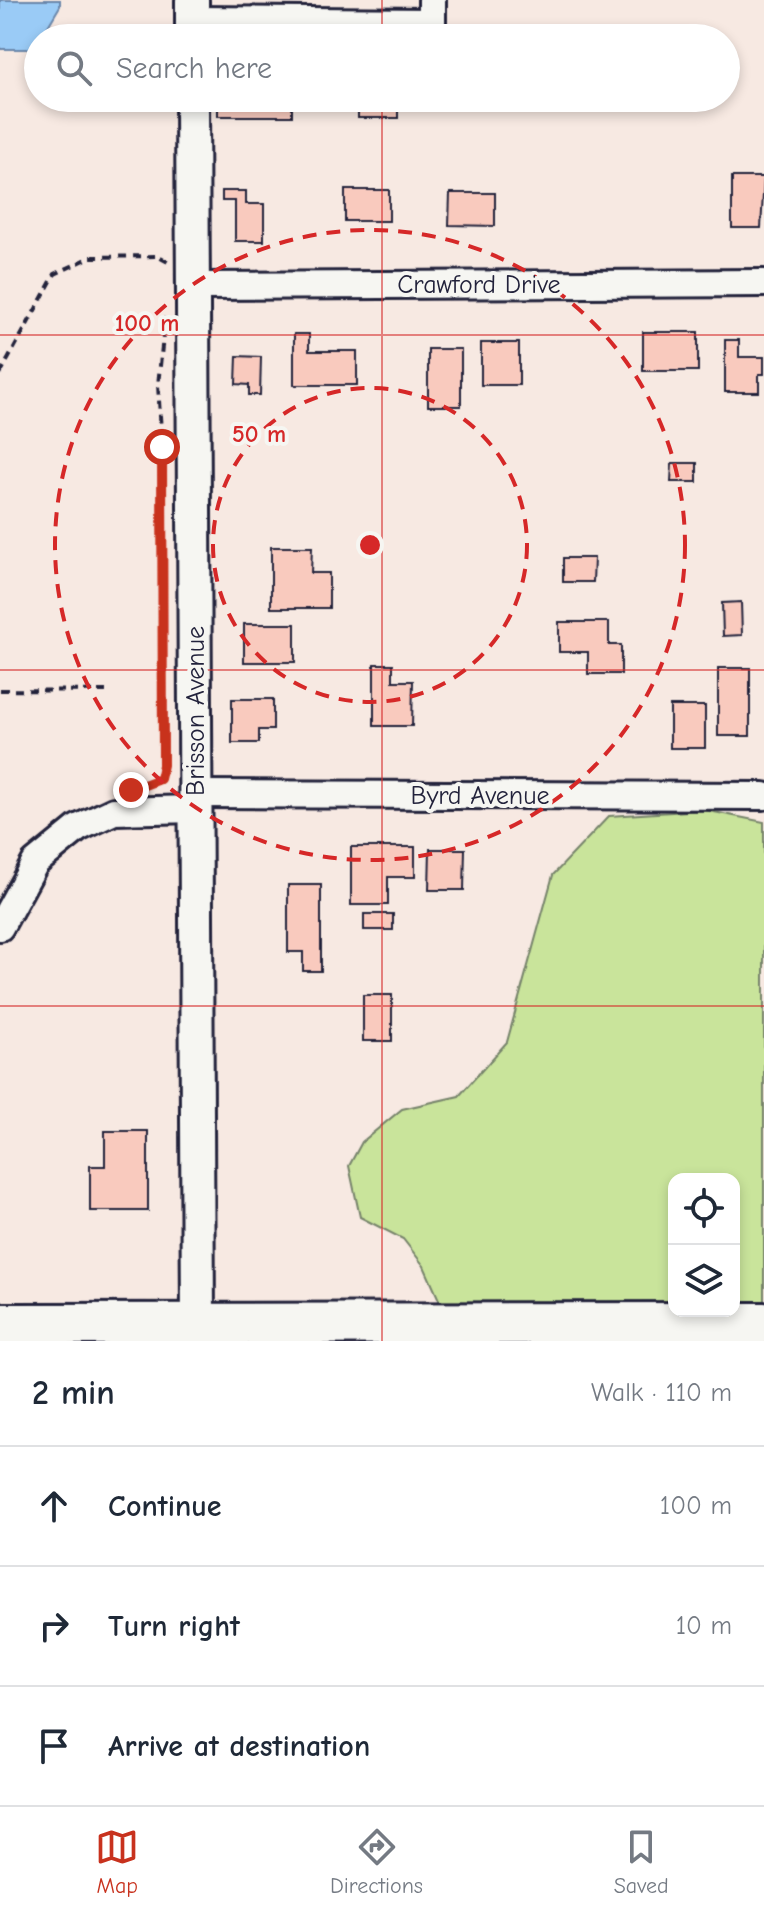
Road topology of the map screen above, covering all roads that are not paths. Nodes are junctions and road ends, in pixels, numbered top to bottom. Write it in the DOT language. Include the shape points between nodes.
graph roads {
  1 [pos="432,11"];
  2 [pos="192,19"];
  3 [pos="192,112"];
  4 [pos="194,275"];
  5 [pos="764,283"];
  6 [pos="764,796"];
  7 [pos="195,802"];
  8 [pos="0,927"];
  9 [pos="764,1323"];
  10 [pos="0,1324"];
  11 [pos="198,1324"];
  1 -- 2 [label="street"];
  3 -- 4 [label="street, Brisson Avenue"];
  4 -- 5 [label="street, Crawford Drive"];
  4 -- 7 [label="street, Brisson Avenue"];
  6 -- 7 [label="street, Byrd Avenue"];
  7 -- 8 [label="street, Byrd Avenue" via="114,811 78,828 35,863"];
  7 -- 11 [label="street, Brisson Avenue"];
  9 -- 11 [label="main road"];
  10 -- 11 [label="main road"];
}
